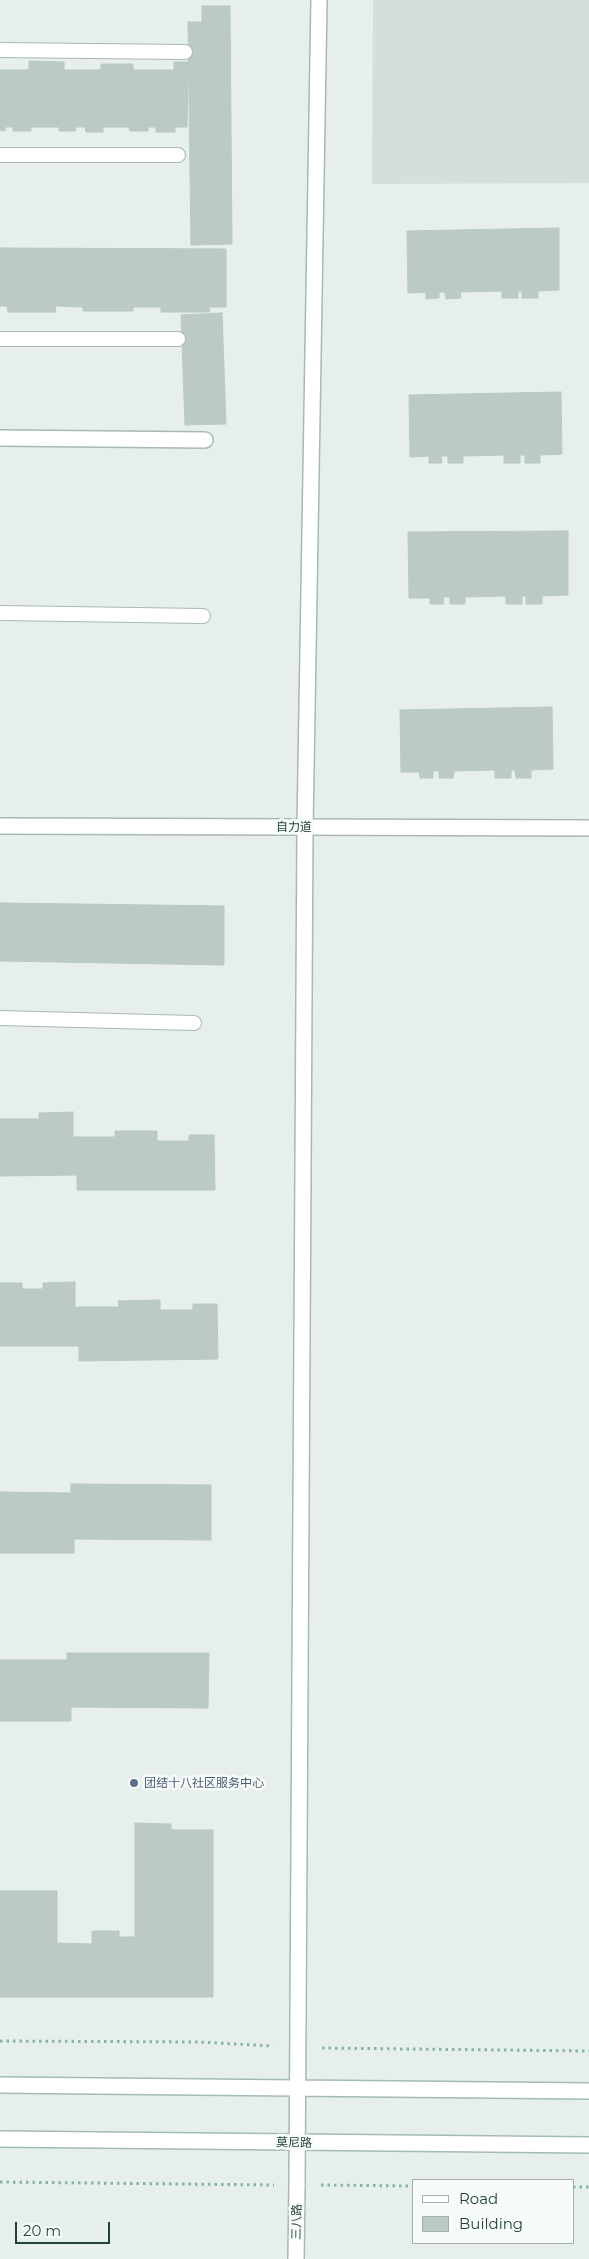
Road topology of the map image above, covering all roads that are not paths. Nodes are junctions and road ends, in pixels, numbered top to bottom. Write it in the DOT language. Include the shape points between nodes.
graph roads {
  1 [pos="319,0"];
  2 [pos="0,50"];
  3 [pos="185,52"];
  4 [pos="0,155"];
  5 [pos="178,155"];
  6 [pos="0,338"];
  7 [pos="178,339"];
  8 [pos="0,438"];
  9 [pos="206,440"];
  10 [pos="0,613"];
  11 [pos="203,616"];
  12 [pos="0,826"];
  13 [pos="305,827"];
  14 [pos="589,828"];
  15 [pos="0,1018"];
  16 [pos="194,1023"];
  17 [pos="0,2086"];
  18 [pos="299,2088"];
  19 [pos="589,2091"];
  20 [pos="0,2139"];
  21 [pos="298,2143"];
  22 [pos="589,2145"];
  23 [pos="296,2259"];
  1 -- 13 [label="main road, 三八路"];
  2 -- 3 [label="lane"];
  4 -- 5 [label="lane"];
  6 -- 7 [label="lane"];
  8 -- 9 [label="main road"];
  10 -- 11 [label="lane"];
  12 -- 13 [label="main road, 自力道"];
  13 -- 14 [label="main road, 自力道"];
  13 -- 18 [label="main road, 三八路"];
  15 -- 16 [label="lane"];
  17 -- 18 [label="main road"];
  18 -- 19 [label="main road"];
  18 -- 21 [label="main road, 三八路"];
  20 -- 21 [label="main road, 莫尼路"];
  21 -- 22 [label="main road, 莫尼路"];
  21 -- 23 [label="main road, 三八路"];
}
